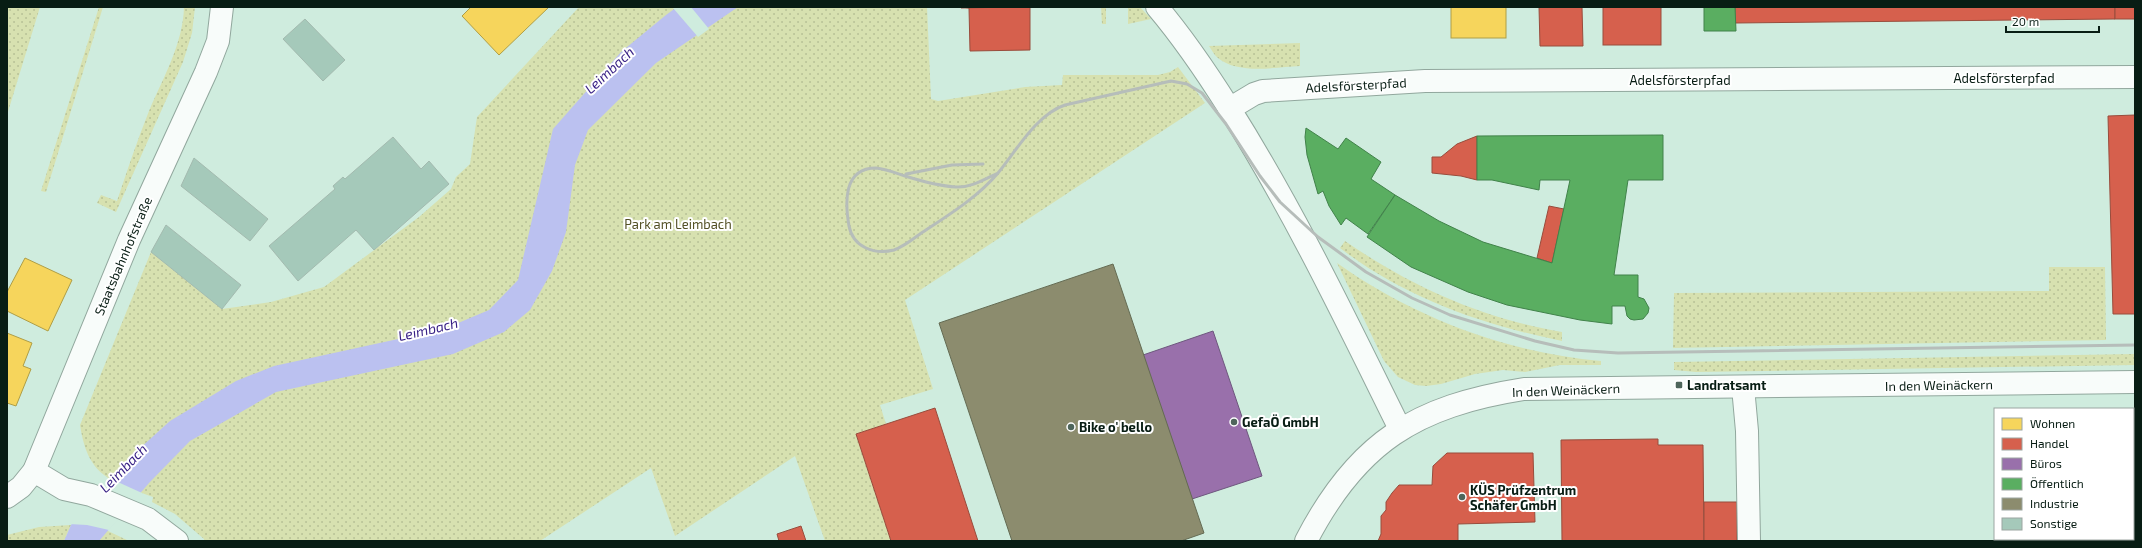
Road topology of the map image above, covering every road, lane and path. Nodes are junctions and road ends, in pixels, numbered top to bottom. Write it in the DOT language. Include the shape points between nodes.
graph roads {
  1 [pos="222,7"];
  2 [pos="1157,7"];
  3 [pos="2135,77"];
  4 [pos="1229,109"];
  5 [pos="2135,382"];
  6 [pos="1744,387"];
  7 [pos="1400,429"];
  8 [pos="34,471"];
  9 [pos="7,497"];
  10 [pos="177,541"];
  11 [pos="1306,541"];
  12 [pos="1749,541"];
  1 -- 8 [label="street, Staatsbahnhofstraße" via="218,41 206,72 129,240"];
  2 -- 4 [label="street" via="1202,66"];
  3 -- 4 [label="street, Adelsförsterpfad" via="1425,81 1263,91"];
  4 -- 7 [label="street" via="1253,145 1300,230"];
  5 -- 6 [label="street, In den Weinäckern"];
  6 -- 7 [label="street, In den Weinäckern" via="1524,389 1492,394 1458,404"];
  6 -- 12 [label="street"];
  7 -- 11 [label="street, In den Weinäckern" via="1378,444 1351,472 1330,499"];
  8 -- 9 [label="street, Staatsbahnhofstraße" via="21,487"];
  8 -- 10 [label="street" via="64,489 91,496 148,519"];
}
